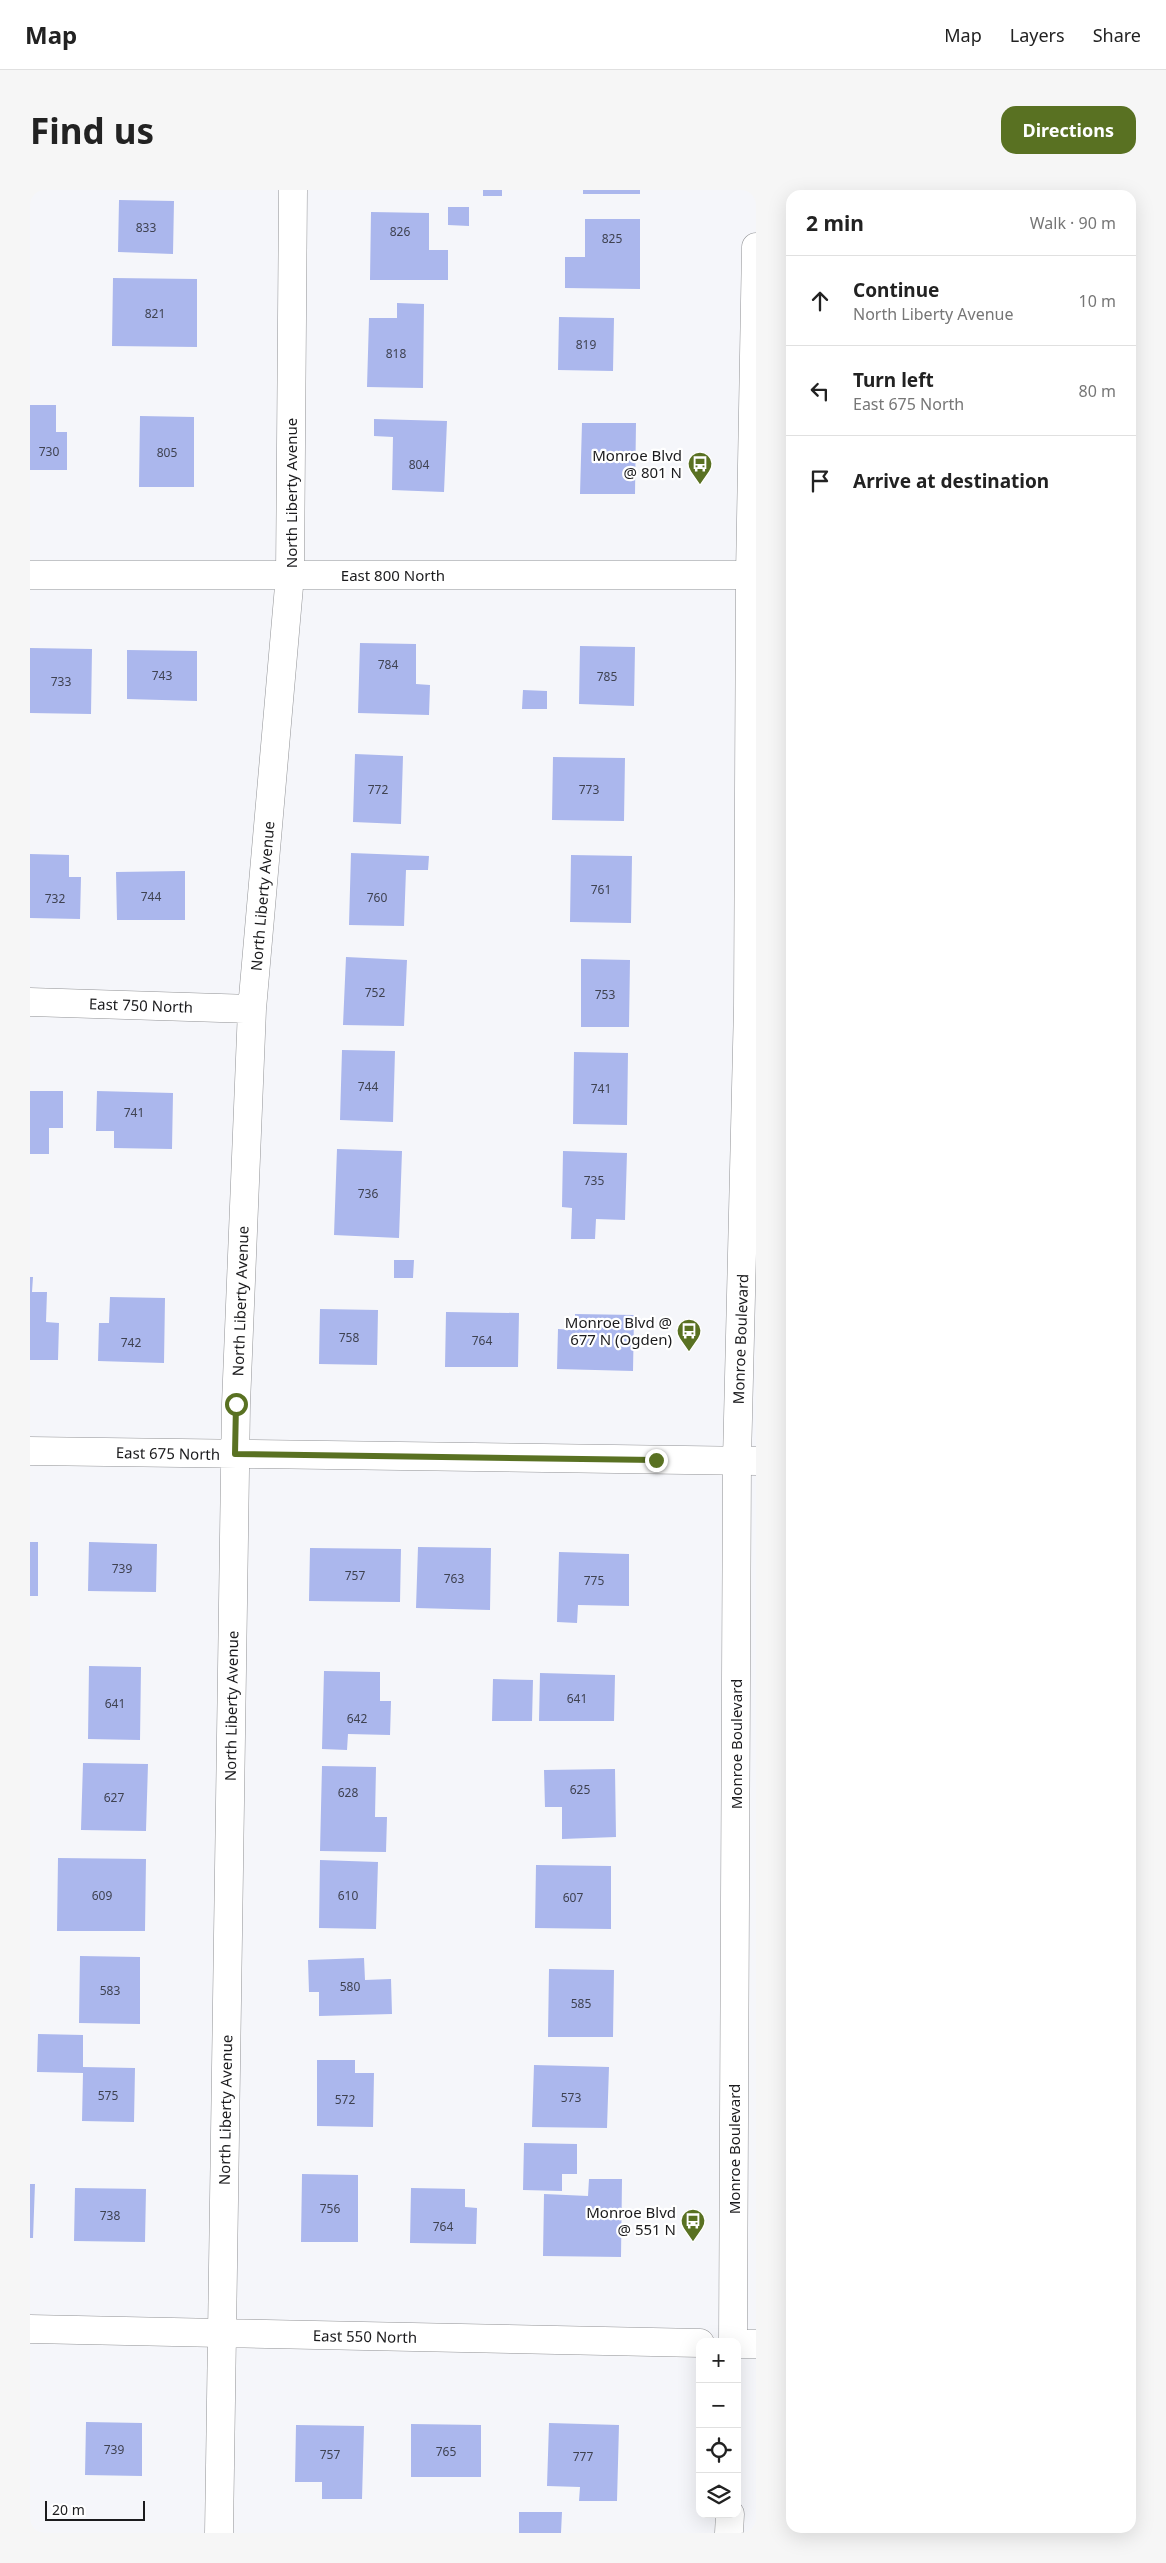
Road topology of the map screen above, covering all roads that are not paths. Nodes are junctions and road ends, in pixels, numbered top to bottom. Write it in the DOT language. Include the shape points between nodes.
graph roads {
  1 [pos="293,190"];
  2 [pos="756,247"];
  3 [pos="753,574"];
  4 [pos="30,575"];
  5 [pos="290,575"];
  6 [pos="30,1002"];
  7 [pos="752,1006"];
  8 [pos="252,1008"];
  9 [pos="30,1451"];
  10 [pos="235,1454"];
  11 [pos="746,1461"];
  12 [pos="30,2329"];
  13 [pos="222,2333"];
  14 [pos="733,2338"];
  15 [pos="696,2343"];
  16 [pos="741,2344"];
  17 [pos="756,2344"];
  18 [pos="730,2518"];
  19 [pos="220,2533"];
  20 [pos="730,2533"];
  1 -- 5 [label="street, North Liberty Avenue"];
  2 -- 3 [label="street, Monroe Boulevard"];
  3 -- 5 [label="street, East 800 North"];
  3 -- 7 [label="street, Monroe Boulevard"];
  4 -- 5 [label="street, East 800 North"];
  5 -- 8 [label="street, North Liberty Avenue"];
  6 -- 8 [label="street, East 750 North"];
  7 -- 11 [label="street, Monroe Boulevard"];
  8 -- 10 [label="street, North Liberty Avenue"];
  9 -- 10 [label="street, East 675 North"];
  10 -- 11 [label="street, East 675 North"];
  10 -- 13 [label="street, North Liberty Avenue"];
  11 -- 14 [label="street, Monroe Boulevard"];
  12 -- 13 [label="street, East 550 North"];
  13 -- 15 [label="street, East 550 North"];
  13 -- 19 [label="street, North Liberty Avenue"];
  16 -- 17 [label="street"];
  18 -- 20 [label="street"];
}
